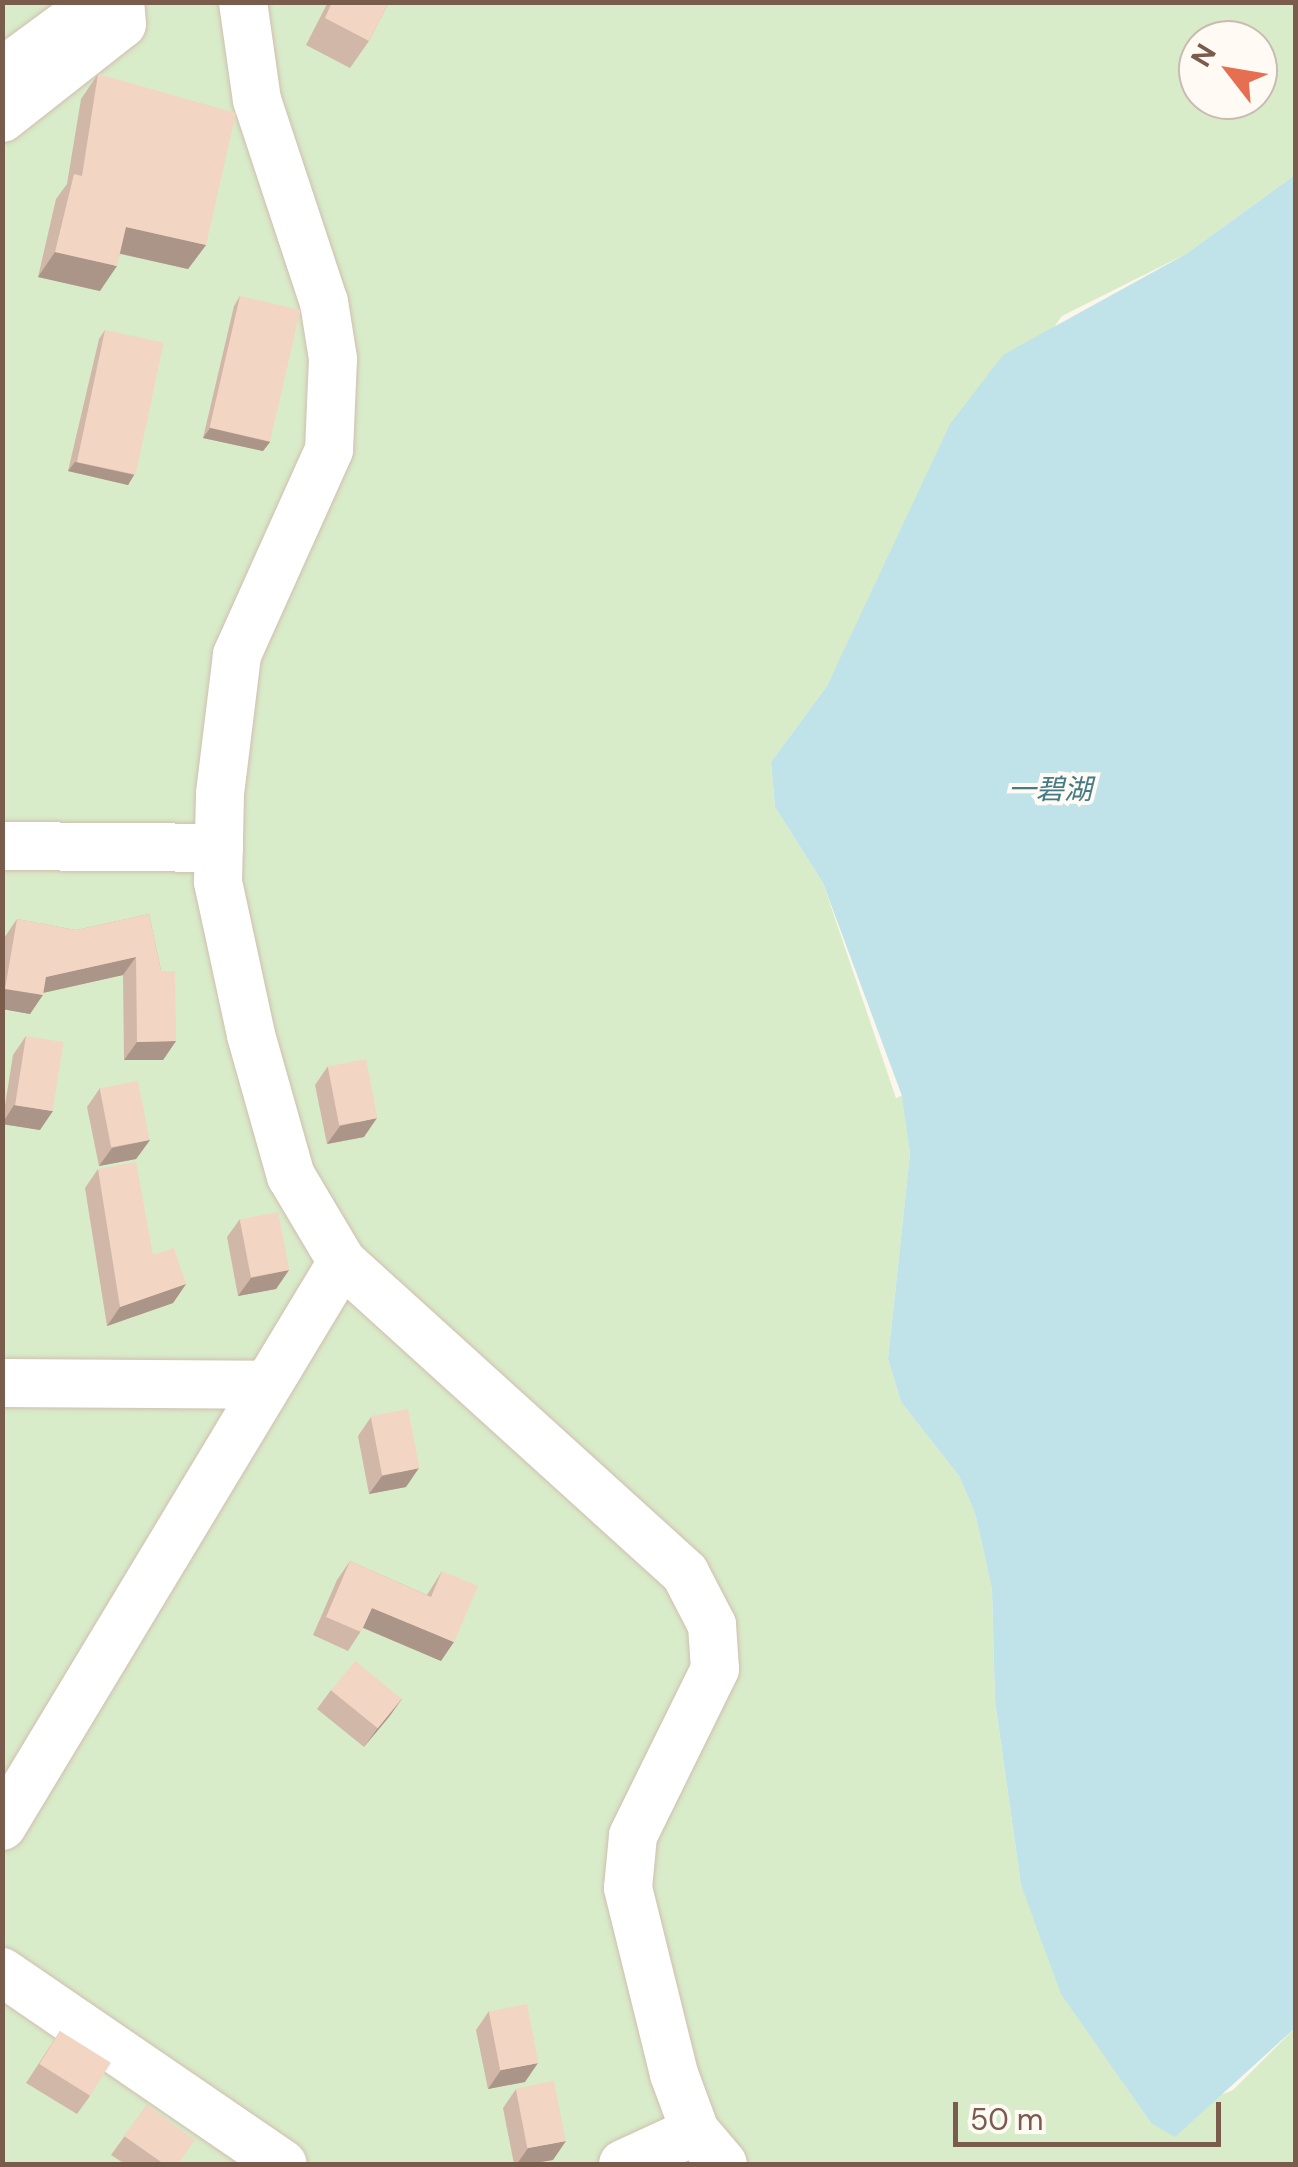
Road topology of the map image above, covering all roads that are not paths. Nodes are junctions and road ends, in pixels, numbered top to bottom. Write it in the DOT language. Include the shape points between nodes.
graph roads {
  1 [pos="96,2"];
  2 [pos="120,2"];
  3 [pos="244,2"];
  4 [pos="2,72"];
  5 [pos="2,118"];
  6 [pos="2,846"];
  7 [pos="218,848"];
  8 [pos="342,1262"];
  9 [pos="2,1383"];
  10 [pos="268,1385"];
  11 [pos="2,1826"];
  12 [pos="2,1972"];
  13 [pos="709,2148"];
  14 [pos="282,2164"];
  15 [pos="623,2164"];
  1 -- 4 [label="street"];
  2 -- 5 [label="street" via="122,24"];
  3 -- 7 [label="street" via="257,100 324,302 330,450 237,655"];
  6 -- 7 [label="street"];
  7 -- 8 [label="street" via="247,1016 291,1176"];
  8 -- 10 [label="street"];
  8 -- 13 [label="street" via="685,1573 712,1625 715,1669 633,1836 628,1888 640,1962"];
  9 -- 10 [label="street"];
  10 -- 11 [label="street"];
  12 -- 14 [label="street"];
  13 -- 15 [label="street"];
}
